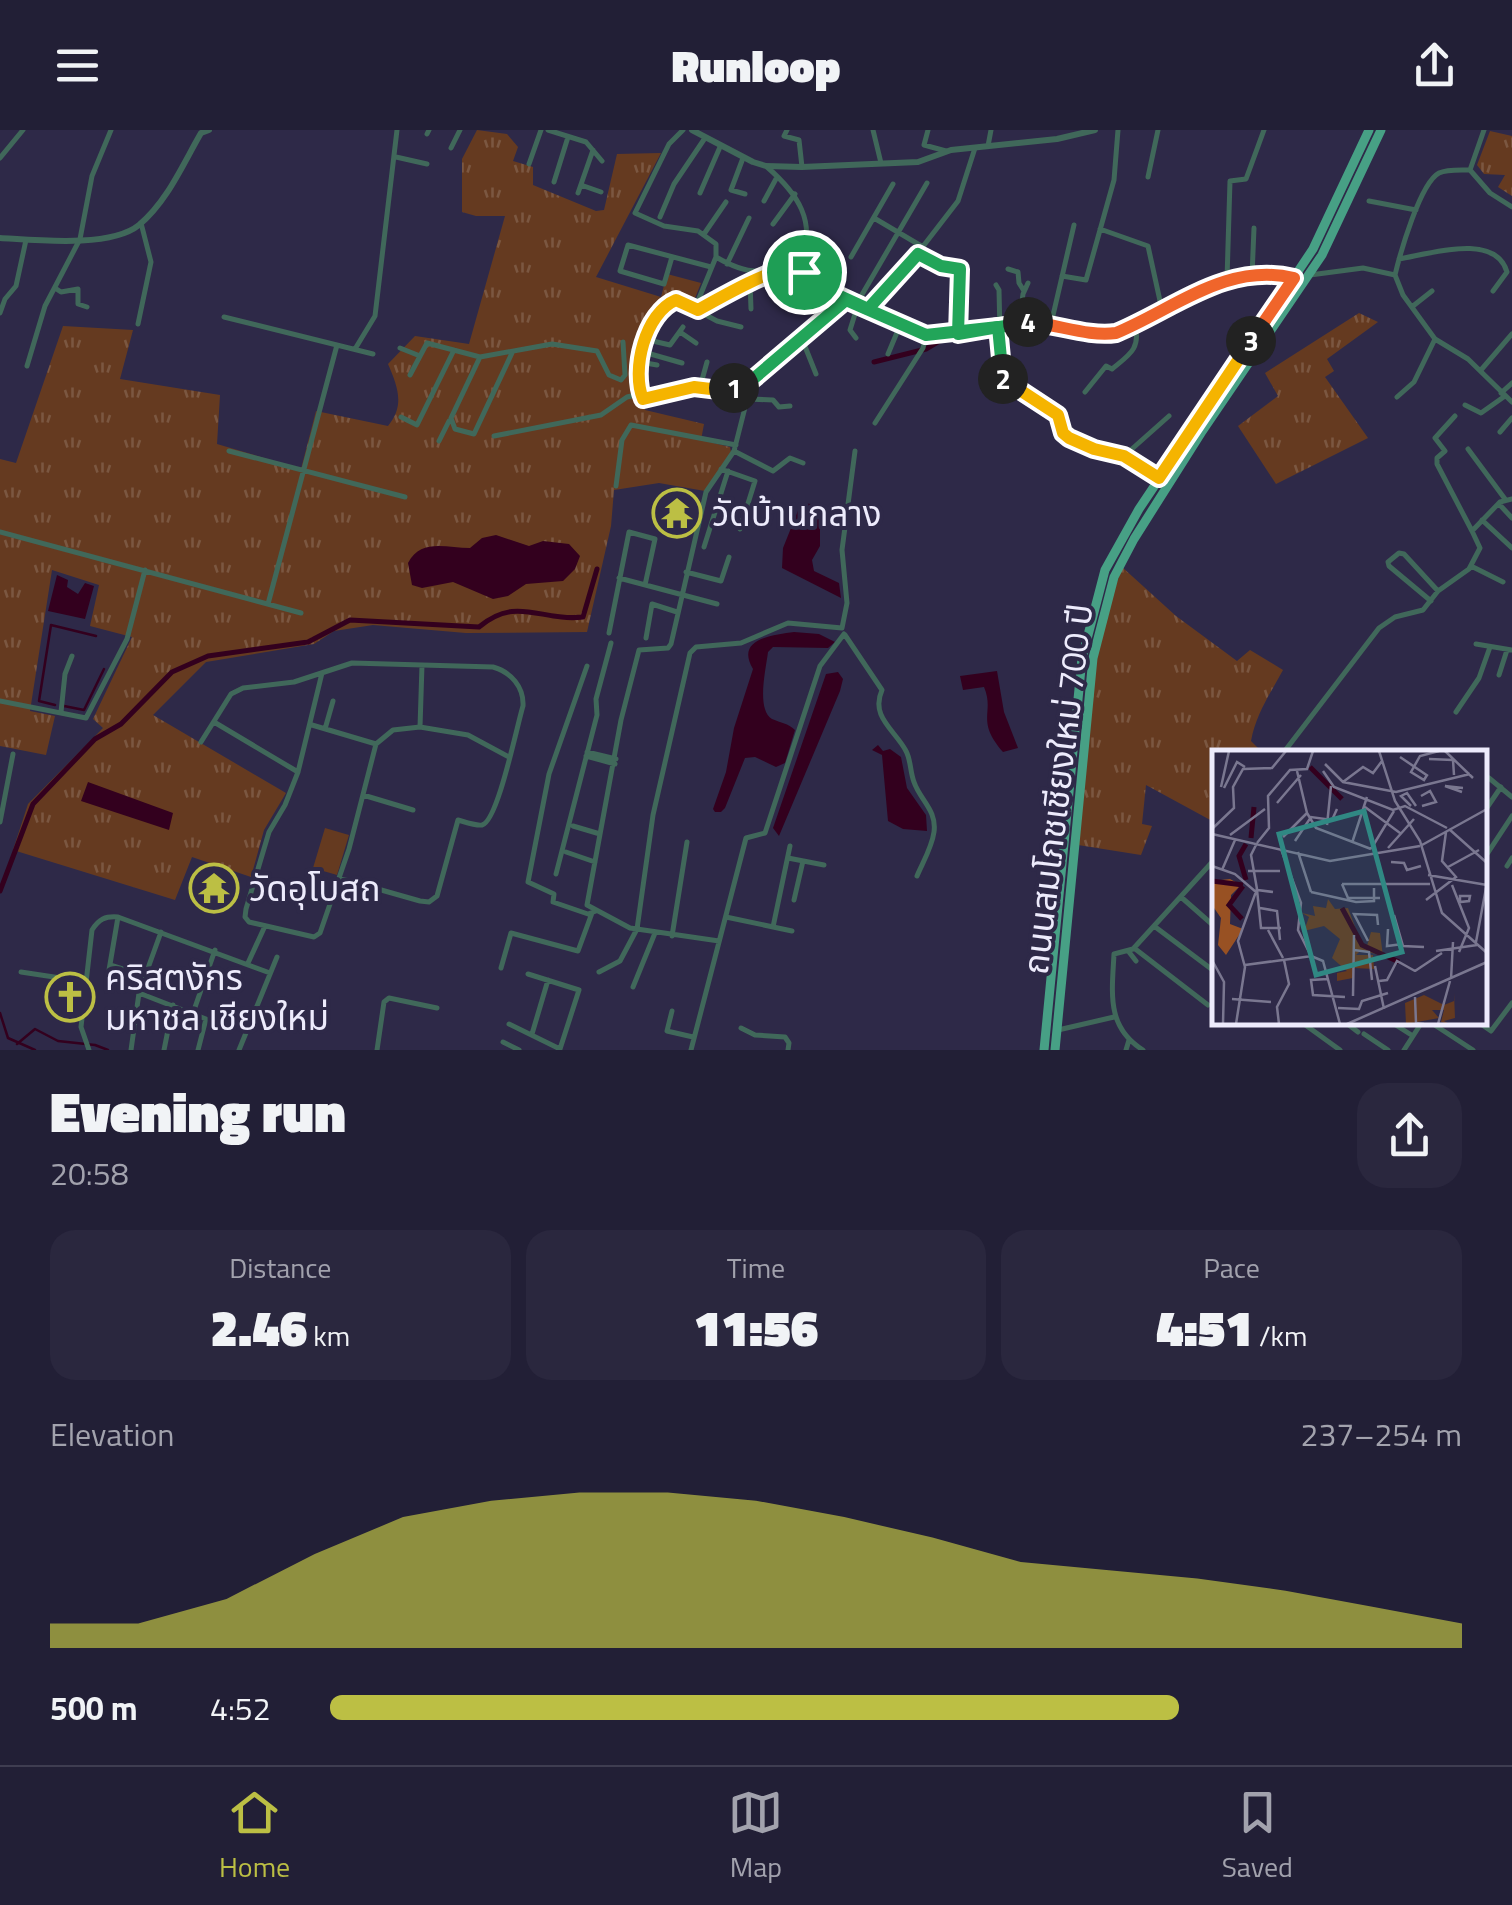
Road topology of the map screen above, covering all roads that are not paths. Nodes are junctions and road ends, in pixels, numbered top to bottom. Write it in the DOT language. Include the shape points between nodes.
graph roads {
  1 [pos="23,130"];
  2 [pos="112,130"];
  3 [pos="397,130"];
  4 [pos="460,130"];
  5 [pos="544,130"];
  6 [pos="684,130"];
  7 [pos="692,130"];
  8 [pos="787,130"];
  9 [pos="873,130"];
  10 [pos="928,130"];
  11 [pos="991,130"];
  12 [pos="1096,130"];
  13 [pos="1118,130"];
  14 [pos="1158,130"];
  15 [pos="1264,130"];
  16 [pos="1369,130"];
  17 [pos="1381,130"];
  18 [pos="1484,130"];
  19 [pos="201,131"];
  20 [pos="568,136"];
  21 [pos="704,138"];
  22 [pos="988,146"];
  23 [pos="720,147"];
  24 [pos="451,148"];
  25 [pos="975,148"];
  26 [pos="593,150"];
  27 [pos="949,151"];
  28 [pos="396,157"];
  29 [pos="0,158"];
  30 [pos="743,158"];
  31 [pos="602,161"];
  32 [pos="881,163"];
  33 [pos="427,164"];
  34 [pos="530,164"];
  35 [pos="766,166"];
  36 [pos="802,167"];
  37 [pos="1470,170"];
  38 [pos="778,176"];
  39 [pos="1148,177"];
  40 [pos="554,182"];
  41 [pos="580,184"];
  42 [pos="893,184"];
  43 [pos="927,184"];
  44 [pos="601,192"];
  45 [pos="578,193"];
  46 [pos="700,193"];
  47 [pos="745,194"];
  48 [pos="795,194"];
  49 [pos="764,201"];
  50 [pos="1369,201"];
  51 [pos="726,202"];
  52 [pos="1512,207"];
  53 [pos="1416,210"];
  54 [pos="660,216"];
  55 [pos="750,218"];
  56 [pos="873,218"];
  57 [pos="141,224"];
  58 [pos="773,224"];
  59 [pos="1074,225"];
  60 [pos="1254,228"];
  61 [pos="1100,229"];
  62 [pos="899,232"];
  63 [pos="704,234"];
  64 [pos="0,238"];
  65 [pos="80,239"];
  66 [pos="26,240"];
  67 [pos="923,247"];
  68 [pos="918,254"];
  69 [pos="672,257"];
  70 [pos="716,257"];
  71 [pos="851,257"];
  72 [pos="1399,259"];
  73 [pos="800,263"];
  74 [pos="728,264"];
  75 [pos="711,267"];
  76 [pos="1008,269"];
  77 [pos="763,274"];
  78 [pos="1309,275"];
  79 [pos="1395,275"];
  80 [pos="1062,276"];
  81 [pos="1252,276"];
  82 [pos="1294,278"];
  83 [pos="1227,280"];
  84 [pos="750,282"];
  85 [pos="1028,283"];
  86 [pos="996,285"];
  87 [pos="54,288"];
  88 [pos="1494,290"];
  89 [pos="1024,291"];
  90 [pos="1432,291"];
  91 [pos="846,300"];
  92 [pos="857,304"];
  93 [pos="1414,306"];
  94 [pos="87,308"];
  95 [pos="696,309"];
  96 [pos="868,309"];
  97 [pos="751,310"];
  98 [pos="1162,310"];
  99 [pos="0,313"];
  100 [pos="224,317"];
  101 [pos="901,323"];
  102 [pos="1019,323"];
  103 [pos="138,324"];
  104 [pos="1051,324"];
  105 [pos="1135,326"];
  106 [pos="740,327"];
  107 [pos="998,327"];
  108 [pos="958,334"];
  109 [pos="1512,334"];
  110 [pos="926,335"];
  111 [pos="644,338"];
  112 [pos="856,338"];
  113 [pos="802,339"];
  114 [pos="1435,339"];
  115 [pos="623,342"];
  116 [pos="696,343"];
  117 [pos="337,344"];
  118 [pos="400,348"];
  119 [pos="355,349"];
  120 [pos="454,350"];
  121 [pos="640,351"];
  122 [pos="512,353"];
  123 [pos="374,354"];
  124 [pos="888,354"];
  125 [pos="420,356"];
  126 [pos="480,357"];
  127 [pos="639,362"];
  128 [pos="707,362"];
  129 [pos="682,363"];
  130 [pos="657,365"];
  131 [pos="26,366"];
  132 [pos="1481,370"];
  133 [pos="410,374"];
  134 [pos="816,374"];
  135 [pos="624,378"];
  136 [pos="640,380"];
  137 [pos="752,380"];
  138 [pos="1512,383"];
  139 [pos="700,387"];
  140 [pos="1086,392"];
  141 [pos="640,394"];
  142 [pos="1397,397"];
  143 [pos="1508,398"];
  144 [pos="748,399"];
  145 [pos="1465,404"];
  146 [pos="790,406"];
  147 [pos="1170,416"];
  148 [pos="1455,416"];
  149 [pos="401,417"];
  150 [pos="450,418"];
  151 [pos="1512,418"];
  152 [pos="875,423"];
  153 [pos="1500,432"];
  154 [pos="494,436"];
  155 [pos="439,441"];
  156 [pos="735,448"];
  157 [pos="855,450"];
  158 [pos="1468,450"];
  159 [pos="228,451"];
  160 [pos="1124,456"];
  161 [pos="803,464"];
  162 [pos="725,470"];
  163 [pos="303,471"];
  164 [pos="1159,478"];
  165 [pos="616,486"];
  166 [pos="405,498"];
  167 [pos="1506,501"];
  168 [pos="1512,518"];
  169 [pos="1482,520"];
  170 [pos="740,529"];
  171 [pos="1472,531"];
  172 [pos="0,532"];
  173 [pos="704,547"];
  174 [pos="1512,548"];
  175 [pos="729,557"];
  176 [pos="1471,566"];
  177 [pos="145,570"];
  178 [pos="686,572"];
  179 [pos="620,578"];
  180 [pos="1503,582"];
  181 [pos="645,586"];
  182 [pos="1438,591"];
  183 [pos="680,596"];
  184 [pos="1431,601"];
  185 [pos="268,604"];
  186 [pos="717,604"];
  187 [pos="677,612"];
  188 [pos="300,613"];
  189 [pos="843,631"];
  190 [pos="609,633"];
  191 [pos="646,638"];
  192 [pos="612,643"];
  193 [pos="1476,644"];
  194 [pos="1490,647"];
  195 [pos="1509,650"];
  196 [pos="72,656"];
  197 [pos="422,665"];
  198 [pos="587,666"];
  199 [pos="322,673"];
  200 [pos="1499,675"];
  201 [pos="0,701"];
  202 [pos="333,701"];
  203 [pos="61,712"];
  204 [pos="1456,712"];
  205 [pos="214,722"];
  206 [pos="311,725"];
  207 [pos="420,727"];
  208 [pos="325,729"];
  209 [pos="201,742"];
  210 [pos="376,744"];
  211 [pos="1286,750"];
  212 [pos="13,754"];
  213 [pos="587,754"];
  214 [pos="509,757"];
  215 [pos="616,761"];
  216 [pos="298,772"];
  217 [pos="1490,778"];
  218 [pos="1501,787"];
  219 [pos="362,795"];
  220 [pos="1512,797"];
  221 [pos="1487,808"];
  222 [pos="413,810"];
  223 [pos="1512,816"];
  224 [pos="0,822"];
  225 [pos="574,826"];
  226 [pos="600,834"];
  227 [pos="687,842"];
  228 [pos="790,846"];
  229 [pos="566,852"];
  230 [pos="1487,854"];
  231 [pos="788,858"];
  232 [pos="1512,858"];
  233 [pos="803,860"];
  234 [pos="595,862"];
  235 [pos="1212,862"];
  236 [pos="824,865"];
  237 [pos="1507,866"];
  238 [pos="556,874"];
  239 [pos="917,876"];
  240 [pos="339,878"];
  241 [pos="1181,897"];
  242 [pos="794,900"];
  243 [pos="591,912"];
  244 [pos="118,917"];
  245 [pos="725,917"];
  246 [pos="1212,924"];
  247 [pos="264,926"];
  248 [pos="1154,926"];
  249 [pos="773,927"];
  250 [pos="636,930"];
  251 [pos="792,931"];
  252 [pos="161,932"];
  253 [pos="656,933"];
  254 [pos="672,936"];
  255 [pos="719,941"];
  256 [pos="215,950"];
  257 [pos="1132,950"];
  258 [pos="277,957"];
  259 [pos="1136,962"];
  260 [pos="248,963"];
  261 [pos="110,965"];
  262 [pos="501,968"];
  263 [pos="1212,970"];
  264 [pos="21,972"];
  265 [pos="270,972"];
  266 [pos="599,972"];
  267 [pos="528,974"];
  268 [pos="108,976"];
  269 [pos="145,976"];
  270 [pos="548,980"];
  271 [pos="86,982"];
  272 [pos="633,987"];
  273 [pos="139,993"];
  274 [pos="1512,1003"];
  275 [pos="172,1005"];
  276 [pos="1208,1005"];
  277 [pos="437,1008"];
  278 [pos="672,1011"];
  279 [pos="193,1012"];
  280 [pos="1114,1017"];
  281 [pos="509,1024"];
  282 [pos="1306,1025"];
  283 [pos="1322,1025"];
  284 [pos="1349,1025"];
  285 [pos="1396,1025"];
  286 [pos="1420,1025"];
  287 [pos="1435,1025"];
  288 [pos="1482,1025"];
  289 [pos="740,1028"];
  290 [pos="1056,1030"];
  291 [pos="1316,1032"];
  292 [pos="532,1034"];
  293 [pos="1413,1036"];
  294 [pos="694,1038"];
  295 [pos="1129,1040"];
  296 [pos="503,1042"];
  297 [pos="1406,1047"];
  298 [pos="89,1049"];
  299 [pos="561,1049"];
  300 [pos="131,1050"];
  301 [pos="164,1050"];
  302 [pos="198,1050"];
  303 [pos="239,1050"];
  304 [pos="377,1050"];
  305 [pos="519,1050"];
  306 [pos="692,1050"];
  307 [pos="788,1050"];
  308 [pos="1044,1050"];
  309 [pos="1054,1050"];
  310 [pos="1126,1050"];
  311 [pos="1143,1050"];
  312 [pos="1340,1050"];
  313 [pos="1388,1050"];
  314 [pos="1418,1050"];
  315 [pos="1473,1050"];
  1 -- 29 [label="street"];
  2 -- 65 [label="street" via="92,176"];
  3 -- 28 [label="street"];
  4 -- 24 [label="street"];
  5 -- 20 [label="street"];
  5 -- 34 [label="street"];
  6 -- 63 [label="street" via="669,144 635,213"];
  7 -- 21 [label="street"];
  8 -- 36 [label="street" via="784,136 802,147"];
  9 -- 32 [label="street"];
  10 -- 27 [label="street" via="924,146"];
  11 -- 22 [label="street"];
  12 -- 22 [label="street"];
  13 -- 61 [label="street" via="1114,180"];
  14 -- 39 [label="street"];
  15 -- 83 [label="street" via="1246,180 1230,179"];
  16 -- 82 [label="main road, ถนนสมโภชเชียงใหม่ 700 ปี"];
  17 -- 78 [label="main road, ถนนสมโภชเชียงใหม่ 700 ปี"];
  18 -- 37 [label="street"];
  19 -- 57 [label="street"];
  20 -- 26 [label="street"];
  20 -- 40 [label="street"];
  21 -- 23 [label="street"];
  21 -- 54 [label="street"];
  22 -- 25 [label="street"];
  23 -- 30 [label="street"];
  23 -- 46 [label="street"];
  25 -- 27 [label="street"];
  25 -- 67 [label="street" via="958,201"];
  26 -- 31 [label="street"];
  26 -- 41 [label="street"];
  27 -- 32 [label="street" via="918,162"];
  28 -- 33 [label="street"];
  28 -- 119 [label="street" via="375,316"];
  30 -- 35 [label="street"];
  30 -- 47 [label="street" via="731,190"];
  32 -- 36 [label="street"];
  35 -- 36 [label="street"];
  35 -- 38 [label="street"];
  37 -- 52 [label="street"];
  37 -- 53 [label="street" via="1436,175"];
  38 -- 48 [label="street"];
  38 -- 49 [label="street"];
  41 -- 44 [label="street"];
  41 -- 45 [label="street"];
  42 -- 56 [label="street"];
  43 -- 62 [label="street"];
  48 -- 58 [label="street"];
  48 -- 73 [label="street" via="806,250"];
  50 -- 53 [label="street"];
  51 -- 63 [label="street"];
  53 -- 72 [label="street"];
  55 -- 74 [label="street"];
  56 -- 62 [label="street"];
  56 -- 71 [label="street"];
  57 -- 65 [label="street" via="125,234"];
  57 -- 103 [label="street" via="151,262"];
  59 -- 80 [label="street"];
  60 -- 81 [label="street"];
  61 -- 80 [label="street" via="1086,280"];
  61 -- 98 [label="street" via="1148,246"];
  62 -- 67 [label="street"];
  62 -- 92 [label="street"];
  63 -- 70 [label="street" via="716,244"];
  64 -- 66 [label="street"];
  65 -- 66 [label="street"];
  65 -- 87 [label="street"];
  66 -- 99 [label="street" via="16,286"];
  67 -- 68 [label="street"];
  68 -- 96 [label="street"];
  68 -- 108 [label="street" via="941,266 960,266"];
  69 -- 69 [label="street" via="664,284 620,271 628,245"];
  69 -- 75 [label="street"];
  70 -- 74 [label="street"];
  70 -- 75 [label="street"];
  72 -- 79 [label="street"];
  72 -- 88 [label="street" via="1492,252 1506,266"];
  73 -- 77 [label="street"];
  73 -- 91 [label="street"];
  74 -- 77 [label="street"];
  75 -- 95 [label="street"];
  76 -- 89 [label="street" via="1018,272"];
  77 -- 84 [label="street"];
  78 -- 79 [label="street" via="1363,268"];
  78 -- 290 [label="main road, ถนนสมโภชเชียงใหม่ 700 ปี" via="1201,433 1114,577 1094,658"];
  79 -- 93 [label="street"];
  80 -- 104 [label="street"];
  81 -- 82 [label="street"];
  81 -- 83 [label="street"];
  82 -- 164 [label="main road, ถนนสมโภชเชียงใหม่ 700 ปี"];
  83 -- 98 [label="street"];
  84 -- 95 [label="street"];
  84 -- 97 [label="street"];
  85 -- 89 [label="street"];
  86 -- 107 [label="street"];
  87 -- 94 [label="street" via="78,289 78,304"];
  87 -- 131 [label="street"];
  89 -- 102 [label="street"];
  90 -- 93 [label="street"];
  91 -- 92 [label="street"];
  91 -- 113 [label="street"];
  92 -- 96 [label="street"];
  92 -- 112 [label="street" via="850,330"];
  93 -- 114 [label="street"];
  95 -- 106 [label="street"];
  95 -- 111 [label="street" via="668,303"];
  96 -- 101 [label="street"];
  98 -- 105 [label="street"];
  100 -- 117 [label="street"];
  101 -- 110 [label="street"];
  101 -- 124 [label="street"];
  102 -- 104 [label="street"];
  102 -- 107 [label="street"];
  104 -- 105 [label="street" via="1102,335"];
  105 -- 140 [label="street" via="1134,351 1112,370 1106,366"];
  107 -- 108 [label="street"];
  107 -- 160 [label="street" via="1005,382 1058,415 1069,438"];
  108 -- 110 [label="street"];
  109 -- 132 [label="street"];
  110 -- 152 [label="street"];
  111 -- 116 [label="street" via="667,346 682,330"];
  111 -- 121 [label="street"];
  113 -- 134 [label="street"];
  113 -- 137 [label="street"];
  114 -- 132 [label="street"];
  114 -- 142 [label="street" via="1414,382"];
  115 -- 135 [label="street"];
  117 -- 119 [label="street"];
  117 -- 163 [label="street"];
  118 -- 125 [label="street"];
  119 -- 123 [label="street"];
  120 -- 125 [label="street" via="427,343"];
  120 -- 126 [label="street"];
  120 -- 149 [label="street" via="417,424"];
  121 -- 127 [label="street"];
  121 -- 129 [label="street"];
  122 -- 126 [label="street"];
  122 -- 135 [label="street" via="552,344 594,350 612,378"];
  122 -- 150 [label="street" via="474,434 455,429"];
  125 -- 133 [label="street"];
  126 -- 150 [label="street"];
  127 -- 130 [label="street"];
  127 -- 136 [label="street"];
  128 -- 139 [label="street"];
  132 -- 143 [label="street"];
  135 -- 136 [label="street"];
  136 -- 141 [label="street"];
  137 -- 139 [label="street" via="719,390"];
  137 -- 144 [label="street"];
  138 -- 143 [label="street"];
  139 -- 141 [label="street" via="647,400"];
  141 -- 154 [label="street" via="601,415"];
  143 -- 145 [label="street" via="1481,413"];
  144 -- 146 [label="street"];
  144 -- 156 [label="street"];
  147 -- 160 [label="street"];
  148 -- 171 [label="street" via="1435,438 1445,451 1437,464"];
  150 -- 155 [label="street"];
  151 -- 153 [label="street"];
  156 -- 161 [label="street" via="771,470 790,458"];
  156 -- 162 [label="street"];
  156 -- 165 [label="street" via="631,426 622,440"];
  157 -- 189 [label="street" via="842,550"];
  158 -- 167 [label="street"];
  159 -- 163 [label="street"];
  160 -- 164 [label="street"];
  162 -- 170 [label="street" via="755,481"];
  162 -- 173 [label="street"];
  162 -- 178 [label="street" via="708,486"];
  163 -- 166 [label="street"];
  163 -- 185 [label="street"];
  164 -- 308 [label="main road, ถนนสมโภชเชียงใหม่ 700 ปี" via="1105,570 1086,632"];
  167 -- 168 [label="street"];
  167 -- 169 [label="street"];
  169 -- 171 [label="street"];
  169 -- 174 [label="street"];
  171 -- 176 [label="street" via="1480,548"];
  172 -- 177 [label="street"];
  175 -- 178 [label="street" via="721,580"];
  176 -- 180 [label="street"];
  176 -- 182 [label="street"];
  177 -- 185 [label="street"];
  177 -- 203 [label="street" via="126,639 86,718"];
  178 -- 183 [label="street"];
  179 -- 181 [label="street"];
  179 -- 181 [label="street" via="629,532 655,539"];
  179 -- 190 [label="street"];
  181 -- 183 [label="street"];
  182 -- 184 [label="street"];
  182 -- 184 [label="street" via="1404,554 1388,562"];
  183 -- 186 [label="street"];
  183 -- 187 [label="street"];
  184 -- 211 [label="street" via="1379,628"];
  185 -- 188 [label="street"];
  187 -- 191 [label="street" via="652,604"];
  187 -- 215 [label="street" via="670,647 642,648 636,655"];
  189 -- 239 [label="street" via="882,690 880,716 905,748 914,785 933,815 931,845"];
  189 -- 245 [label="street" via="820,666 765,833 746,838"];
  189 -- 250 [label="street" via="782,624 742,643 690,653 652,815"];
  192 -- 213 [label="street"];
  193 -- 194 [label="street"];
  194 -- 195 [label="street"];
  194 -- 204 [label="street"];
  195 -- 200 [label="street"];
  196 -- 203 [label="street"];
  197 -- 199 [label="street" via="352,663"];
  197 -- 207 [label="street"];
  197 -- 214 [label="street" via="493,667 509,675 524,699"];
  198 -- 243 [label="street" via="549,774 528,882 554,894 553,902"];
  199 -- 205 [label="street" via="243,688 231,694"];
  199 -- 206 [label="street"];
  201 -- 203 [label="street"];
  202 -- 208 [label="street"];
  205 -- 209 [label="street"];
  205 -- 216 [label="street"];
  206 -- 208 [label="street"];
  206 -- 216 [label="street"];
  207 -- 210 [label="street" via="393,730"];
  207 -- 214 [label="street" via="468,735"];
  208 -- 210 [label="street"];
  210 -- 219 [label="street"];
  212 -- 224 [label="street"];
  213 -- 215 [label="street"];
  213 -- 238 [label="street"];
  214 -- 240 [label="street" via="492,818 481,825 458,820 430,902"];
  215 -- 226 [label="street"];
  216 -- 247 [label="street" via="263,847 246,910 250,922"];
  217 -- 218 [label="street"];
  218 -- 220 [label="street"];
  218 -- 221 [label="street"];
  219 -- 222 [label="street"];
  219 -- 240 [label="street"];
  223 -- 230 [label="street"];
  225 -- 226 [label="street"];
  226 -- 234 [label="street"];
  227 -- 254 [label="street"];
  228 -- 231 [label="street"];
  229 -- 234 [label="street"];
  231 -- 233 [label="street"];
  231 -- 249 [label="street"];
  232 -- 237 [label="street"];
  233 -- 236 [label="street"];
  233 -- 242 [label="street"];
  234 -- 243 [label="street"];
  235 -- 241 [label="street"];
  240 -- 247 [label="street" via="314,937"];
  241 -- 246 [label="street"];
  241 -- 248 [label="street"];
  243 -- 250 [label="street"];
  243 -- 262 [label="street" via="578,951 511,934"];
  244 -- 252 [label="street"];
  244 -- 261 [label="street"];
  244 -- 271 [label="street" via="106,916 92,930"];
  245 -- 249 [label="street"];
  245 -- 255 [label="street"];
  247 -- 260 [label="street"];
  248 -- 257 [label="street"];
  248 -- 263 [label="street"];
  249 -- 251 [label="street"];
  250 -- 253 [label="street"];
  250 -- 266 [label="street" via="620,961"];
  252 -- 256 [label="street"];
  252 -- 269 [label="street"];
  253 -- 254 [label="street"];
  253 -- 272 [label="street"];
  254 -- 255 [label="street"];
  255 -- 294 [label="street"];
  256 -- 260 [label="street"];
  256 -- 279 [label="street"];
  257 -- 259 [label="street"];
  257 -- 276 [label="street"];
  257 -- 280 [label="street" via="1114,954"];
  258 -- 265 [label="street"];
  260 -- 265 [label="street"];
  261 -- 268 [label="street"];
  261 -- 269 [label="street"];
  264 -- 271 [label="street"];
  265 -- 303 [label="street"];
  267 -- 270 [label="street"];
  269 -- 273 [label="street"];
  270 -- 292 [label="street"];
  270 -- 299 [label="street" via="578,990"];
  271 -- 298 [label="street" via="80,1027"];
  273 -- 275 [label="street"];
  273 -- 300 [label="street"];
  274 -- 288 [label="street" via="1491,1032"];
  275 -- 279 [label="street"];
  275 -- 301 [label="street"];
  277 -- 304 [label="street" via="389,998"];
  278 -- 294 [label="street" via="668,1031"];
  279 -- 302 [label="street" via="206,1019"];
  280 -- 290 [label="street"];
  280 -- 295 [label="street"];
  281 -- 292 [label="street"];
  282 -- 291 [label="street"];
  283 -- 291 [label="street"];
  284 -- 313 [label="street"];
  285 -- 293 [label="street"];
  286 -- 293 [label="street"];
  287 -- 315 [label="street"];
  289 -- 307 [label="street" via="785,1037"];
  290 -- 309 [label="main road, ถนนสมโภชเชียงใหม่ 700 ปี"];
  291 -- 312 [label="street"];
  292 -- 299 [label="street"];
  293 -- 297 [label="street"];
  294 -- 306 [label="street"];
  295 -- 310 [label="street"];
  295 -- 311 [label="street"];
  296 -- 305 [label="street"];
  297 -- 314 [label="street"];
}
